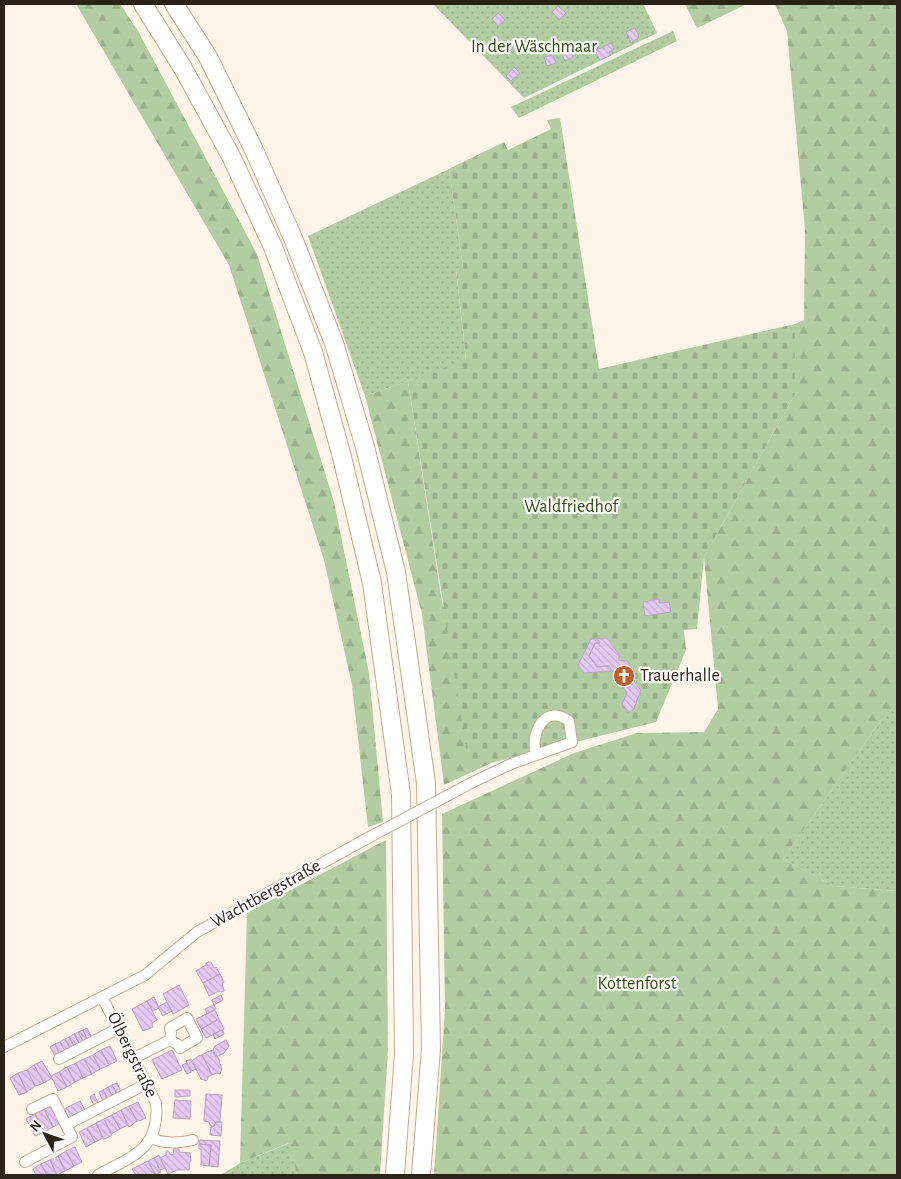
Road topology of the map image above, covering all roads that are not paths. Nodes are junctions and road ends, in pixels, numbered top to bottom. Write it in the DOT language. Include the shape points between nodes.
graph roads {
  1 [pos="143,4"];
  2 [pos="174,4"];
  3 [pos="536,754"];
  4 [pos="102,996"];
  5 [pos="119,1028"];
  6 [pos="170,1040"];
  7 [pos="4,1047"];
  8 [pos="134,1058"];
  9 [pos="59,1059"];
  10 [pos="146,1084"];
  11 [pos="32,1110"];
  12 [pos="66,1125"];
  13 [pos="152,1138"];
  14 [pos="193,1140"];
  15 [pos="25,1162"];
  16 [pos="98,1175"];
  17 [pos="395,1175"];
  18 [pos="421,1175"];
  1 -- 17 [label="highway" via="232,158 273,247 312,352 342,457 372,583 401,794 404,1054"];
  2 -- 18 [label="highway" via="208,57 294,238 334,343 396,572 426,784 431,1049"];
  3 -- 4 [label="street, Wachtbergstraße, bridge" via="472,782 197,932 145,975"];
  4 -- 5 [label="street, Ölbergstraße"];
  4 -- 7 [label="street, Wachtbergstraße"];
  5 -- 8 [label="street, Ölbergstraße"];
  5 -- 9 [label="street"];
  6 -- 8 [label="street"];
  8 -- 10 [label="street, Ölbergstraße"];
  10 -- 12 [label="street"];
  10 -- 13 [label="street, Ölbergstraße" via="156,1104 158,1119"];
  11 -- 12 [label="street" via="53,1099"];
  12 -- 15 [label="street" via="72,1137"];
  13 -- 14 [label="street" via="156,1141"];
  13 -- 16 [label="street" via="141,1151"];
}
